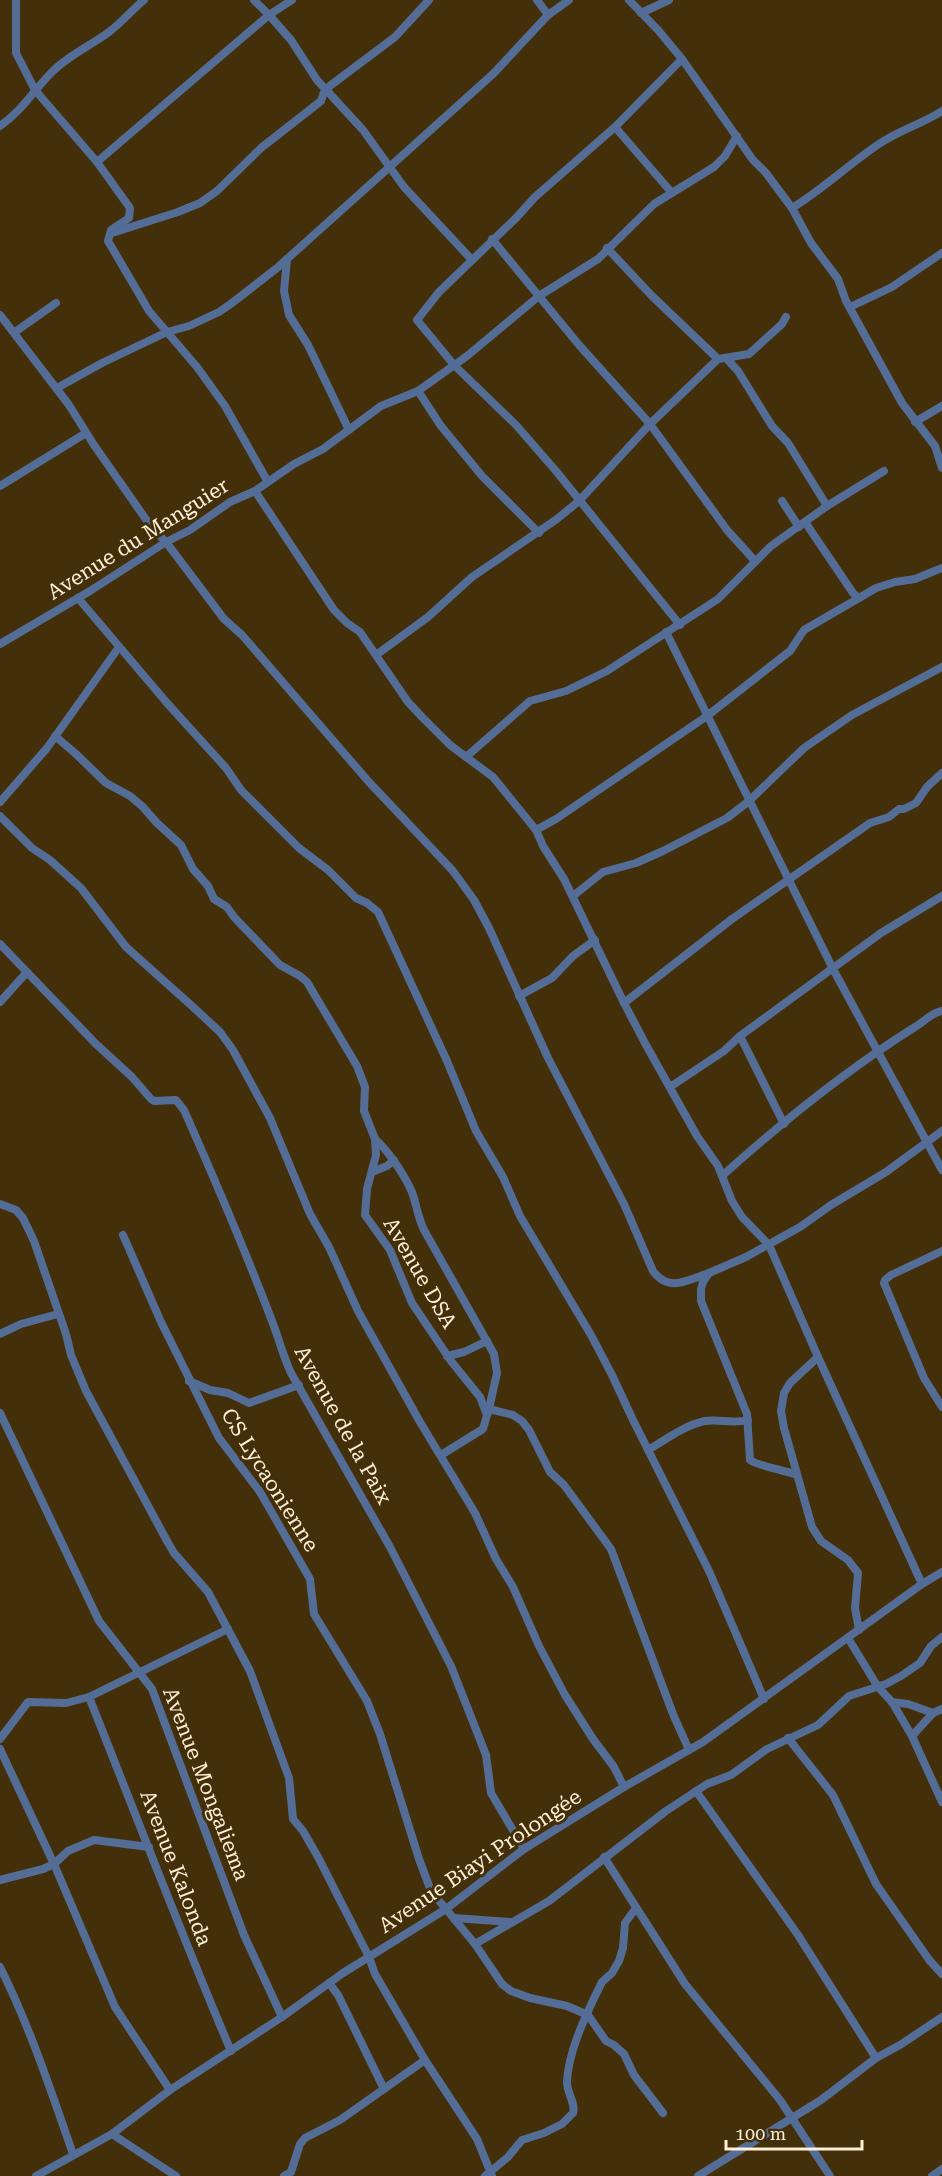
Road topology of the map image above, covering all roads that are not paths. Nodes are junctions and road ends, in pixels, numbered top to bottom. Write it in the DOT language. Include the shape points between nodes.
graph roads {
  1 [pos="16,0"];
  2 [pos="144,0"];
  3 [pos="254,0"];
  4 [pos="292,0"];
  5 [pos="429,0"];
  6 [pos="537,0"];
  7 [pos="569,0"];
  8 [pos="629,0"];
  9 [pos="669,0"];
  10 [pos="641,13"];
  11 [pos="269,15"];
  12 [pos="548,15"];
  13 [pos="682,59"];
  14 [pos="35,90"];
  15 [pos="326,90"];
  16 [pos="942,111"];
  17 [pos="0,126"];
  18 [pos="615,127"];
  19 [pos="737,136"];
  20 [pos="97,162"];
  21 [pos="390,166"];
  22 [pos="672,193"];
  23 [pos="792,208"];
  24 [pos="109,234"];
  25 [pos="492,239"];
  26 [pos="607,248"];
  27 [pos="942,253"];
  28 [pos="287,259"];
  29 [pos="472,260"];
  30 [pos="539,296"];
  31 [pos="56,303"];
  32 [pos="850,307"];
  33 [pos="786,317"];
  34 [pos="2,320"];
  35 [pos="15,332"];
  36 [pos="167,332"];
  37 [pos="722,359"];
  38 [pos="454,365"];
  39 [pos="57,388"];
  40 [pos="418,391"];
  41 [pos="942,406"];
  42 [pos="915,422"];
  43 [pos="650,424"];
  44 [pos="349,430"];
  45 [pos="86,433"];
  46 [pos="942,468"];
  47 [pos="884,471"];
  48 [pos="268,482"];
  49 [pos="0,486"];
  50 [pos="255,491"];
  51 [pos="579,501"];
  52 [pos="782,501"];
  53 [pos="827,506"];
  54 [pos="802,525"];
  55 [pos="539,532"];
  56 [pos="166,542"];
  57 [pos="755,561"];
  58 [pos="942,568"];
  59 [pos="78,598"];
  60 [pos="859,598"];
  61 [pos="680,625"];
  62 [pos="666,632"];
  63 [pos="0,644"];
  64 [pos="120,647"];
  65 [pos="376,655"];
  66 [pos="942,667"];
  67 [pos="707,716"];
  68 [pos="55,736"];
  69 [pos="466,757"];
  70 [pos="942,773"];
  71 [pos="749,801"];
  72 [pos="0,802"];
  73 [pos="0,816"];
  74 [pos="536,830"];
  75 [pos="789,879"];
  76 [pos="573,896"];
  77 [pos="942,896"];
  78 [pos="595,940"];
  79 [pos="0,944"];
  80 [pos="833,969"];
  81 [pos="27,972"];
  82 [pos="519,996"];
  83 [pos="0,1002"];
  84 [pos="624,1003"];
  85 [pos="942,1011"];
  86 [pos="740,1036"];
  87 [pos="876,1051"];
  88 [pos="670,1087"];
  89 [pos="783,1124"];
  90 [pos="942,1131"];
  91 [pos="375,1139"];
  92 [pos="928,1142"];
  93 [pos="394,1160"];
  94 [pos="942,1170"];
  95 [pos="372,1172"];
  96 [pos="723,1175"];
  97 [pos="0,1204"];
  98 [pos="123,1235"];
  99 [pos="769,1245"];
  100 [pos="942,1251"];
  101 [pos="709,1273"];
  102 [pos="58,1314"];
  103 [pos="0,1334"];
  104 [pos="487,1341"];
  105 [pos="447,1356"];
  106 [pos="818,1357"];
  107 [pos="189,1381"];
  108 [pos="299,1385"];
  109 [pos="942,1407"];
  110 [pos="488,1412"];
  111 [pos="0,1413"];
  112 [pos="748,1420"];
  113 [pos="648,1450"];
  114 [pos="441,1455"];
  115 [pos="797,1475"];
  116 [pos="942,1572"];
  117 [pos="922,1584"];
  118 [pos="228,1629"];
  119 [pos="859,1630"];
  120 [pos="848,1638"];
  121 [pos="942,1638"];
  122 [pos="139,1673"];
  123 [pos="878,1687"];
  124 [pos="88,1697"];
  125 [pos="764,1699"];
  126 [pos="892,1702"];
  127 [pos="942,1709"];
  128 [pos="933,1713"];
  129 [pos="912,1736"];
  130 [pos="788,1738"];
  131 [pos="0,1739"];
  132 [pos="0,1749"];
  133 [pos="689,1750"];
  134 [pos="624,1787"];
  135 [pos="696,1791"];
  136 [pos="942,1802"];
  137 [pos="149,1847"];
  138 [pos="524,1849"];
  139 [pos="604,1857"];
  140 [pos="54,1864"];
  141 [pos="0,1880"];
  142 [pos="636,1908"];
  143 [pos="446,1909"];
  144 [pos="454,1918"];
  145 [pos="511,1922"];
  146 [pos="475,1944"];
  147 [pos="369,1957"];
  148 [pos="0,1967"];
  149 [pos="942,1974"];
  150 [pos="330,1983"];
  151 [pos="588,2015"];
  152 [pos="282,2017"];
  153 [pos="942,2017"];
  154 [pos="231,2051"];
  155 [pos="876,2058"];
  156 [pos="425,2060"];
  157 [pos="384,2089"];
  158 [pos="170,2090"];
  159 [pos="663,2112"];
  160 [pos="792,2118"];
  161 [pos="112,2134"];
  162 [pos="73,2154"];
  163 [pos="942,2169"];
  164 [pos="489,2175"];
  165 [pos="36,2176"];
  166 [pos="176,2176"];
  167 [pos="284,2176"];
  168 [pos="698,2176"];
  169 [pos="830,2176"];
  170 [pos="932,2176"];
  1 -- 14 [label="street" via="16,50"];
  2 -- 14 [label="street" via="110,31 68,57"];
  3 -- 11 [label="street"];
  4 -- 11 [label="street"];
  5 -- 15 [label="street" via="395,38"];
  6 -- 12 [label="street"];
  7 -- 12 [label="street"];
  8 -- 10 [label="street"];
  9 -- 10 [label="street"];
  10 -- 13 [label="street"];
  11 -- 15 [label="street"];
  11 -- 20 [label="street"];
  12 -- 21 [label="street" via="482,84"];
  13 -- 18 [label="street"];
  13 -- 19 [label="street"];
  14 -- 17 [label="street" via="22,108"];
  14 -- 20 [label="street"];
  15 -- 21 [label="street"];
  15 -- 24 [label="street" via="321,101 200,203"];
  16 -- 23 [label="street" via="881,142"];
  18 -- 22 [label="street"];
  18 -- 25 [label="street"];
  19 -- 22 [label="street, Avenue du Manguier" via="714,167"];
  19 -- 23 [label="street"];
  20 -- 24 [label="street" via="130,208 129,218"];
  21 -- 28 [label="street"];
  21 -- 29 [label="street" via="430,217"];
  22 -- 26 [label="street, Avenue du Manguier" via="654,204"];
  23 -- 32 [label="street" via="811,243 838,279"];
  24 -- 36 [label="street" via="108,241 134,286"];
  25 -- 29 [label="street"];
  25 -- 30 [label="street"];
  26 -- 30 [label="street, Avenue du Manguier" via="586,267"];
  26 -- 37 [label="street" via="659,303"];
  27 -- 32 [label="street" via="892,286"];
  28 -- 36 [label="street" via="219,312"];
  28 -- 44 [label="street" via="284,291 289,315"];
  29 -- 38 [label="street" via="417,320"];
  30 -- 38 [label="street, Avenue du Manguier"];
  30 -- 43 [label="street"];
  31 -- 35 [label="street"];
  32 -- 42 [label="street"];
  33 -- 37 [label="street" via="749,354"];
  34 -- 35 [label="street"];
  35 -- 39 [label="street"];
  36 -- 39 [label="street"];
  36 -- 48 [label="street" via="225,406"];
  37 -- 43 [label="street"];
  37 -- 53 [label="street" via="738,371"];
  38 -- 40 [label="street, Avenue du Manguier"];
  38 -- 51 [label="street" via="516,425"];
  39 -- 45 [label="street"];
  40 -- 44 [label="street, Avenue du Manguier" via="381,406"];
  40 -- 55 [label="street" via="482,476"];
  41 -- 42 [label="street"];
  42 -- 46 [label="street" via="935,446"];
  43 -- 51 [label="street"];
  43 -- 57 [label="street" via="727,530"];
  44 -- 48 [label="street, Avenue du Manguier"];
  45 -- 49 [label="street"];
  45 -- 56 [label="street" via="152,528"];
  47 -- 53 [label="street"];
  48 -- 50 [label="street, Avenue du Manguier"];
  50 -- 56 [label="street, Avenue du Manguier"];
  50 -- 65 [label="street" via="334,610 360,632"];
  51 -- 55 [label="street"];
  51 -- 61 [label="street"];
  52 -- 54 [label="street"];
  53 -- 54 [label="street"];
  54 -- 57 [label="street"];
  54 -- 60 [label="street"];
  55 -- 65 [label="street" via="472,577 428,617"];
  56 -- 59 [label="street, Avenue du Manguier"];
  56 -- 82 [label="street" via="224,619 453,871 489,927"];
  57 -- 61 [label="street" via="718,599"];
  58 -- 60 [label="street" via="876,588"];
  59 -- 63 [label="street, Avenue du Manguier"];
  59 -- 64 [label="street"];
  60 -- 67 [label="street" via="804,630 789,651"];
  61 -- 62 [label="street"];
  62 -- 67 [label="street"];
  62 -- 69 [label="street" via="608,671 566,691 531,701"];
  64 -- 68 [label="street"];
  64 -- 113 [label="street" via="248,798 346,890 378,912 476,1131 520,1216 591,1335"];
  65 -- 69 [label="street" via="408,702"];
  66 -- 71 [label="street" via="852,716 804,748"];
  67 -- 71 [label="street"];
  67 -- 74 [label="street"];
  68 -- 72 [label="street"];
  68 -- 91 [label="street, Avenue DSA" via="106,783 130,796 149,813 181,845 213,898 227,907 280,965 300,976 313,990 363,1078 364,1112"];
  69 -- 74 [label="street" via="501,785"];
  70 -- 75 [label="street" via="910,806 870,823"];
  71 -- 75 [label="street"];
  71 -- 76 [label="street" via="727,818 663,851 603,872"];
  73 -- 114 [label="street" via="81,888 126,947 192,1005 233,1050 270,1118 310,1214 358,1311"];
  74 -- 76 [label="street"];
  75 -- 80 [label="street"];
  75 -- 84 [label="street"];
  76 -- 78 [label="street"];
  77 -- 80 [label="street" via="881,933"];
  78 -- 82 [label="street" via="552,978"];
  78 -- 84 [label="street"];
  79 -- 81 [label="street, Avenue de la Paix"];
  80 -- 86 [label="street"];
  80 -- 87 [label="street"];
  81 -- 83 [label="street"];
  81 -- 108 [label="street, Avenue de la Paix" via="151,1099 176,1100 184,1110 273,1322 281,1351"];
  82 -- 101 [label="street" via="624,1204 653,1271 671,1284"];
  84 -- 88 [label="street"];
  85 -- 87 [label="street"];
  86 -- 88 [label="street"];
  86 -- 89 [label="street"];
  87 -- 89 [label="street"];
  87 -- 92 [label="street"];
  88 -- 96 [label="street"];
  89 -- 96 [label="street"];
  90 -- 92 [label="street"];
  91 -- 93 [label="street"];
  91 -- 95 [label="street, Avenue DSA"];
  92 -- 94 [label="street"];
  92 -- 99 [label="street"];
  93 -- 95 [label="street"];
  93 -- 104 [label="street" via="443,1268"];
  95 -- 105 [label="street, Avenue DSA" via="365,1215 390,1250 412,1303"];
  96 -- 99 [label="street" via="742,1217"];
  97 -- 102 [label="street" via="16,1210 22,1218 34,1241"];
  98 -- 107 [label="street, CS Lycaonienne"];
  99 -- 101 [label="street"];
  99 -- 106 [label="street"];
  100 -- 109 [label="street" via="891,1275 884,1283 924,1378"];
  101 -- 112 [label="street" via="703,1282 701,1301"];
  102 -- 103 [label="street"];
  102 -- 118 [label="street" via="77,1371 104,1427 166,1541 208,1592"];
  104 -- 105 [label="street"];
  104 -- 110 [label="street" via="497,1373"];
  105 -- 110 [label="street, Avenue DSA"];
  106 -- 115 [label="street" via="784,1393 781,1411"];
  106 -- 117 [label="street"];
  107 -- 108 [label="street" via="249,1403"];
  107 -- 143 [label="street, CS Lycaonienne" via="219,1438 260,1492 310,1579 314,1614 367,1701 431,1891"];
  108 -- 138 [label="street, Avenue de la Paix" via="452,1666 486,1755 491,1793"];
  110 -- 114 [label="street" via="483,1429"];
  110 -- 133 [label="street" via="513,1415 522,1421 550,1472 611,1549"];
  111 -- 122 [label="street, Avenue Mongaliema" via="99,1621"];
  112 -- 113 [label="street" via="703,1421"];
  112 -- 115 [label="street" via="750,1460"];
  113 -- 125 [label="street" via="709,1571"];
  114 -- 134 [label="street" via="475,1513 565,1695"];
  115 -- 119 [label="street" via="812,1527 821,1541 848,1560 858,1573 855,1608"];
  116 -- 117 [label="street, Avenue Biayi Prolongée"];
  117 -- 119 [label="street, Avenue Biayi Prolongée"];
  118 -- 122 [label="street"];
  118 -- 147 [label="street" via="250,1671 280,1750 291,1788 293,1820 318,1857"];
  119 -- 120 [label="street, Avenue Biayi Prolongée"];
  120 -- 123 [label="street"];
  120 -- 125 [label="street, Avenue Biayi Prolongée"];
  121 -- 123 [label="street" via="920,1663"];
  122 -- 124 [label="street"];
  122 -- 152 [label="street, Avenue Mongaliema" via="152,1689 244,1935"];
  123 -- 126 [label="street"];
  123 -- 130 [label="street" via="849,1696 818,1725"];
  124 -- 131 [label="street" via="66,1702 28,1702"];
  124 -- 137 [label="street, Avenue Kalonda"];
  125 -- 133 [label="street, Avenue Biayi Prolongée"];
  126 -- 128 [label="street"];
  126 -- 129 [label="street"];
  127 -- 128 [label="street"];
  128 -- 129 [label="street"];
  129 -- 136 [label="street"];
  130 -- 135 [label="street" via="756,1755 731,1775"];
  130 -- 149 [label="street" via="833,1795 876,1884"];
  132 -- 140 [label="street"];
  133 -- 134 [label="street, Avenue Biayi Prolongée"];
  134 -- 138 [label="street, Avenue Biayi Prolongée"];
  135 -- 139 [label="street"];
  135 -- 155 [label="street" via="798,1935"];
  137 -- 140 [label="street" via="94,1840 68,1851"];
  137 -- 154 [label="street, Avenue Kalonda" via="171,1910"];
  138 -- 143 [label="street, Avenue Biayi Prolongée"];
  139 -- 142 [label="street"];
  139 -- 145 [label="street" via="549,1901"];
  140 -- 141 [label="street"];
  140 -- 158 [label="street" via="115,2007"];
  142 -- 151 [label="street" via="625,1923 619,1961 602,1982"];
  142 -- 160 [label="street" via="685,1984"];
  143 -- 144 [label="street, CS Lycaonienne"];
  143 -- 147 [label="street, Avenue Biayi Prolongée"];
  144 -- 145 [label="street"];
  144 -- 146 [label="street, CS Lycaonienne"];
  145 -- 146 [label="street"];
  146 -- 151 [label="street, CS Lycaonienne" via="511,1991"];
  147 -- 150 [label="street, Avenue Biayi Prolongée"];
  147 -- 156 [label="street"];
  148 -- 162 [label="street" via="34,2045"];
  150 -- 152 [label="street, Avenue Biayi Prolongée"];
  150 -- 157 [label="street"];
  151 -- 159 [label="street" via="606,2041 624,2054 634,2075"];
  151 -- 164 [label="street" via="569,2061 567,2091 573,2113 562,2124 522,2140"];
  152 -- 154 [label="street, Avenue Biayi Prolongée"];
  153 -- 155 [label="street"];
  154 -- 158 [label="street, Avenue Biayi Prolongée"];
  155 -- 160 [label="street"];
  156 -- 157 [label="street"];
  156 -- 164 [label="street" via="477,2139"];
  157 -- 167 [label="street" via="340,2120 305,2138 291,2172"];
  158 -- 161 [label="street, Avenue Biayi Prolongée"];
  160 -- 168 [label="street"];
  160 -- 169 [label="street"];
  161 -- 162 [label="street, Avenue Biayi Prolongée"];
  161 -- 166 [label="street"];
  162 -- 165 [label="street, Avenue Biayi Prolongée"];
  163 -- 170 [label="street"];
}
